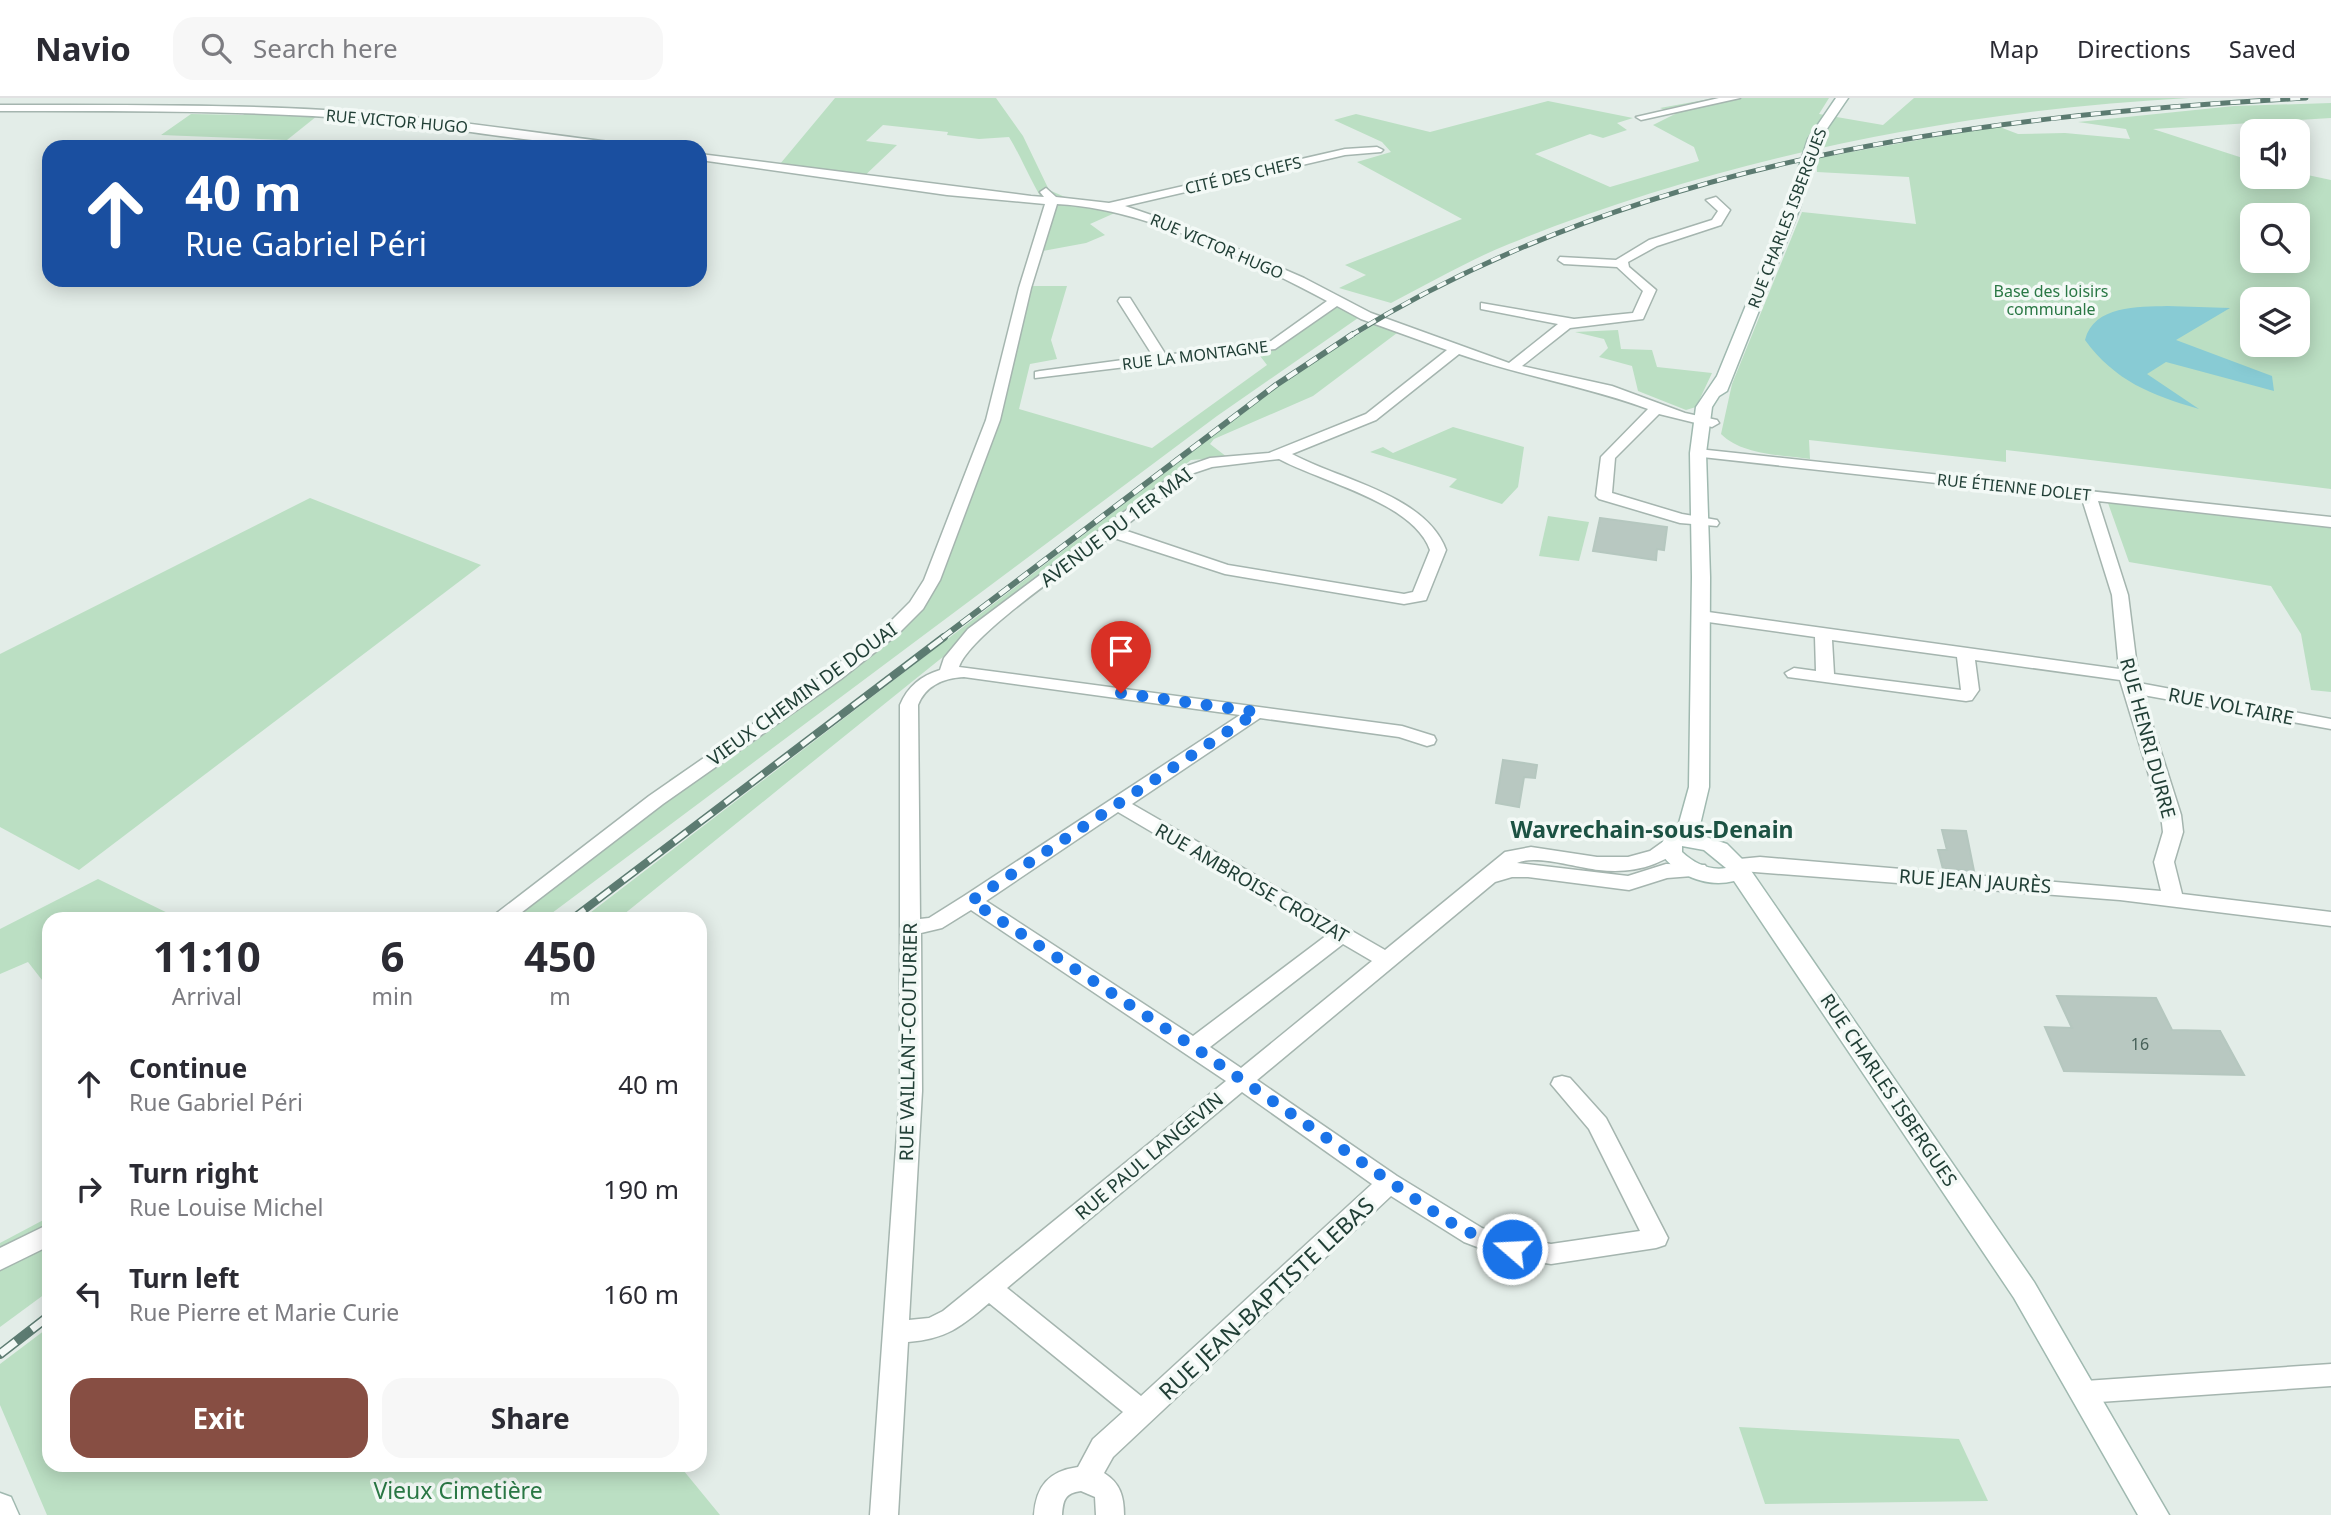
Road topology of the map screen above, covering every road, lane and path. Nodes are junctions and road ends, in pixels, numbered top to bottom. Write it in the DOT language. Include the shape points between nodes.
graph roads {
  1 [pos="1735,98"];
  2 [pos="1842,98"];
  3 [pos="0,108"];
  4 [pos="1641,117"];
  5 [pos="569,140"];
  6 [pos="1377,150"];
  7 [pos="707,158"];
  8 [pos="1048,195"];
  9 [pos="1712,201"];
  10 [pos="1110,206"];
  11 [pos="1564,260"];
  12 [pos="1620,264"];
  13 [pos="1336,300"];
  14 [pos="1125,301"];
  15 [pos="1486,306"];
  16 [pos="1570,322"];
  17 [pos="1457,349"];
  18 [pos="1162,360"];
  19 [pos="1511,368"];
  20 [pos="1040,375"];
  21 [pos="1658,407"];
  22 [pos="1706,422"];
  23 [pos="1703,453"];
  24 [pos="1280,454"];
  25 [pos="2088,495"];
  26 [pos="1705,522"];
  27 [pos="2331,522"];
  28 [pos="1110,531"];
  29 [pos="1701,616"];
  30 [pos="1823,633"];
  31 [pos="1965,652"];
  32 [pos="948,673"];
  33 [pos="1794,673"];
  34 [pos="1825,678"];
  35 [pos="2130,682"];
  36 [pos="1257,712"];
  37 [pos="2331,724"];
  38 [pos="1427,740"];
  39 [pos="1699,787"];
  40 [pos="1118,804"];
  41 [pos="1674,843"];
  42 [pos="1718,850"];
  43 [pos="1698,870"];
  44 [pos="1731,870"];
  45 [pos="1491,877"];
  46 [pos="2174,900"];
  47 [pos="971,901"];
  48 [pos="508,912"];
  49 [pos="2331,919"];
  50 [pos="911,929"];
  51 [pos="1341,935"];
  52 [pos="1387,961"];
  53 [pos="1194,1047"];
  54 [pos="1241,1080"];
  55 [pos="1562,1084"];
  56 [pos="1389,1183"];
  57 [pos="42,1238"];
  58 [pos="0,1260"];
  59 [pos="989,1288"];
  60 [pos="894,1332"];
  61 [pos="2331,1375"];
  62 [pos="2085,1392"];
  63 [pos="1142,1412"];
  64 [pos="1086,1479"];
  65 [pos="0,1507"];
  66 [pos="4,1515"];
  67 [pos="884,1515"];
  68 [pos="1048,1515"];
  69 [pos="1110,1515"];
  70 [pos="2154,1515"];
  1 -- 4 [label="street"];
  2 -- 22 [label="main road, RUE CHARLES ISBERGUES" via="1814,139 1793,211"];
  3 -- 5 [label="street, RUE VICTOR HUGO" via="335,115"];
  6 -- 10 [label="street, CITÉ DES CHEFS" via="1345,152"];
  7 -- 8 [label="street, RUE VICTOR HUGO" via="947,191"];
  8 -- 10 [label="street, RUE VICTOR HUGO"];
  8 -- 48 [label="street, VIEUX CHEMIN DE DOUAI" via="993,420 932,580 917,605 835,675 656,800"];
  9 -- 12 [label="street" via="1724,210 1717,222 1653,243"];
  10 -- 13 [label="street, RUE VICTOR HUGO" via="1185,231"];
  11 -- 12 [label="street"];
  12 -- 16 [label="street" via="1650,290 1640,313 1631,318"];
  13 -- 17 [label="street, RUE VICTOR HUGO"];
  13 -- 18 [label="street, RUE LA MONTAGNE" via="1275,345"];
  14 -- 18 [label="street"];
  15 -- 16 [label="street"];
  16 -- 19 [label="street"];
  17 -- 19 [label="street, RUE VICTOR HUGO"];
  17 -- 24 [label="street, AVENUE DU 1ER MAI" via="1377,414"];
  18 -- 20 [label="street, RUE LA MONTAGNE"];
  19 -- 21 [label="street, RUE VICTOR HUGO" via="1607,389"];
  21 -- 22 [label="street, RUE VICTOR HUGO"];
  21 -- 26 [label="street" via="1608,457 1604,496"];
  22 -- 23 [label="main road, RUE CHARLES ISBERGUES"];
  23 -- 25 [label="street, RUE ÉTIENNE DOLET"];
  23 -- 26 [label="main road, RUE CHARLES ISBERGUES"];
  24 -- 28 [label="street, AVENUE DU 1ER MAI" via="1193,468"];
  24 -- 28 [label="street" via="1396,505 1432,534 1438,550 1420,596 1404,599 1234,571"];
  25 -- 27 [label="street, RUE ÉTIENNE DOLET"];
  25 -- 35 [label="street, RUE HENRI DURRE" via="2120,595"];
  26 -- 29 [label="main road, RUE CHARLES ISBERGUES" via="1709,551 1701,577"];
  28 -- 32 [label="street, AVENUE DU 1ER MAI" via="974,633 953,658"];
  29 -- 30 [label="street, RUE VOLTAIRE"];
  29 -- 39 [label="main road, RUE CHARLES ISBERGUES"];
  30 -- 31 [label="street, RUE VOLTAIRE"];
  30 -- 34 [label="street"];
  31 -- 34 [label="street" via="1970,690 1966,696"];
  31 -- 35 [label="street, RUE VOLTAIRE"];
  32 -- 36 [label="street"];
  32 -- 50 [label="street, RUE VAILLANT-COUTURIER" via="922,685 909,705"];
  33 -- 34 [label="street"];
  35 -- 37 [label="street, RUE VOLTAIRE"];
  35 -- 46 [label="street, RUE HENRI DURRE" via="2172,822 2164,862"];
  36 -- 38 [label="street" via="1402,732"];
  36 -- 40 [label="street"];
  39 -- 41 [label="main road, RUE CHARLES ISBERGUES" via="1689,825"];
  39 -- 42 [label="main road, RUE CHARLES ISBERGUES" via="1709,833"];
  40 -- 47 [label="street"];
  40 -- 51 [label="street, RUE AMBROISE CROIZAT"];
  41 -- 42 [label="main road" via="1697,839"];
  41 -- 43 [label="main road" via="1670,852 1677,861"];
  41 -- 45 [label="street, RUE PAUL LANGEVIN" via="1654,858 1630,866 1522,854 1512,857"];
  42 -- 44 [label="main road"];
  43 -- 44 [label="main road"];
  43 -- 45 [label="street, RUE PAUL LANGEVIN" via="1666,871 1629,883 1528,870"];
  44 -- 46 [label="street, RUE JEAN JAURÈS" via="1759,864"];
  44 -- 62 [label="main road, RUE CHARLES ISBERGUES" via="1751,891 2024,1290"];
  45 -- 52 [label="street, RUE PAUL LANGEVIN"];
  46 -- 49 [label="street, RUE JEAN JAURÈS"];
  47 -- 50 [label="street" via="935,923"];
  47 -- 53 [label="street"];
  50 -- 60 [label="street, RUE VAILLANT-COUTURIER" via="911,1091"];
  51 -- 52 [label="street, RUE AMBROISE CROIZAT"];
  51 -- 53 [label="street"];
  52 -- 54 [label="street, RUE PAUL LANGEVIN"];
  53 -- 54 [label="street"];
  54 -- 56 [label="street"];
  54 -- 59 [label="street, RUE PAUL LANGEVIN"];
  55 -- 56 [label="street" via="1598,1124 1656,1238 1563,1254 1523,1251 1460,1229"];
  56 -- 63 [label="street, RUE JEAN-BAPTISTE LEBAS"];
  57 -- 58 [label="street"];
  59 -- 60 [label="street, RUE PAUL LANGEVIN" via="942,1325"];
  59 -- 63 [label="street"];
  60 -- 67 [label="street, RUE VAILLANT-COUTURIER"];
  61 -- 62 [label="street"];
  62 -- 70 [label="main road, RUE CHARLES ISBERGUES"];
  63 -- 64 [label="street, RUE JEAN-BAPTISTE LEBAS" via="1098,1453"];
  64 -- 68 [label="street" via="1070,1480 1056,1488 1048,1501"];
  64 -- 69 [label="street" via="1107,1492"];
  65 -- 66 [label="main road"];
}
